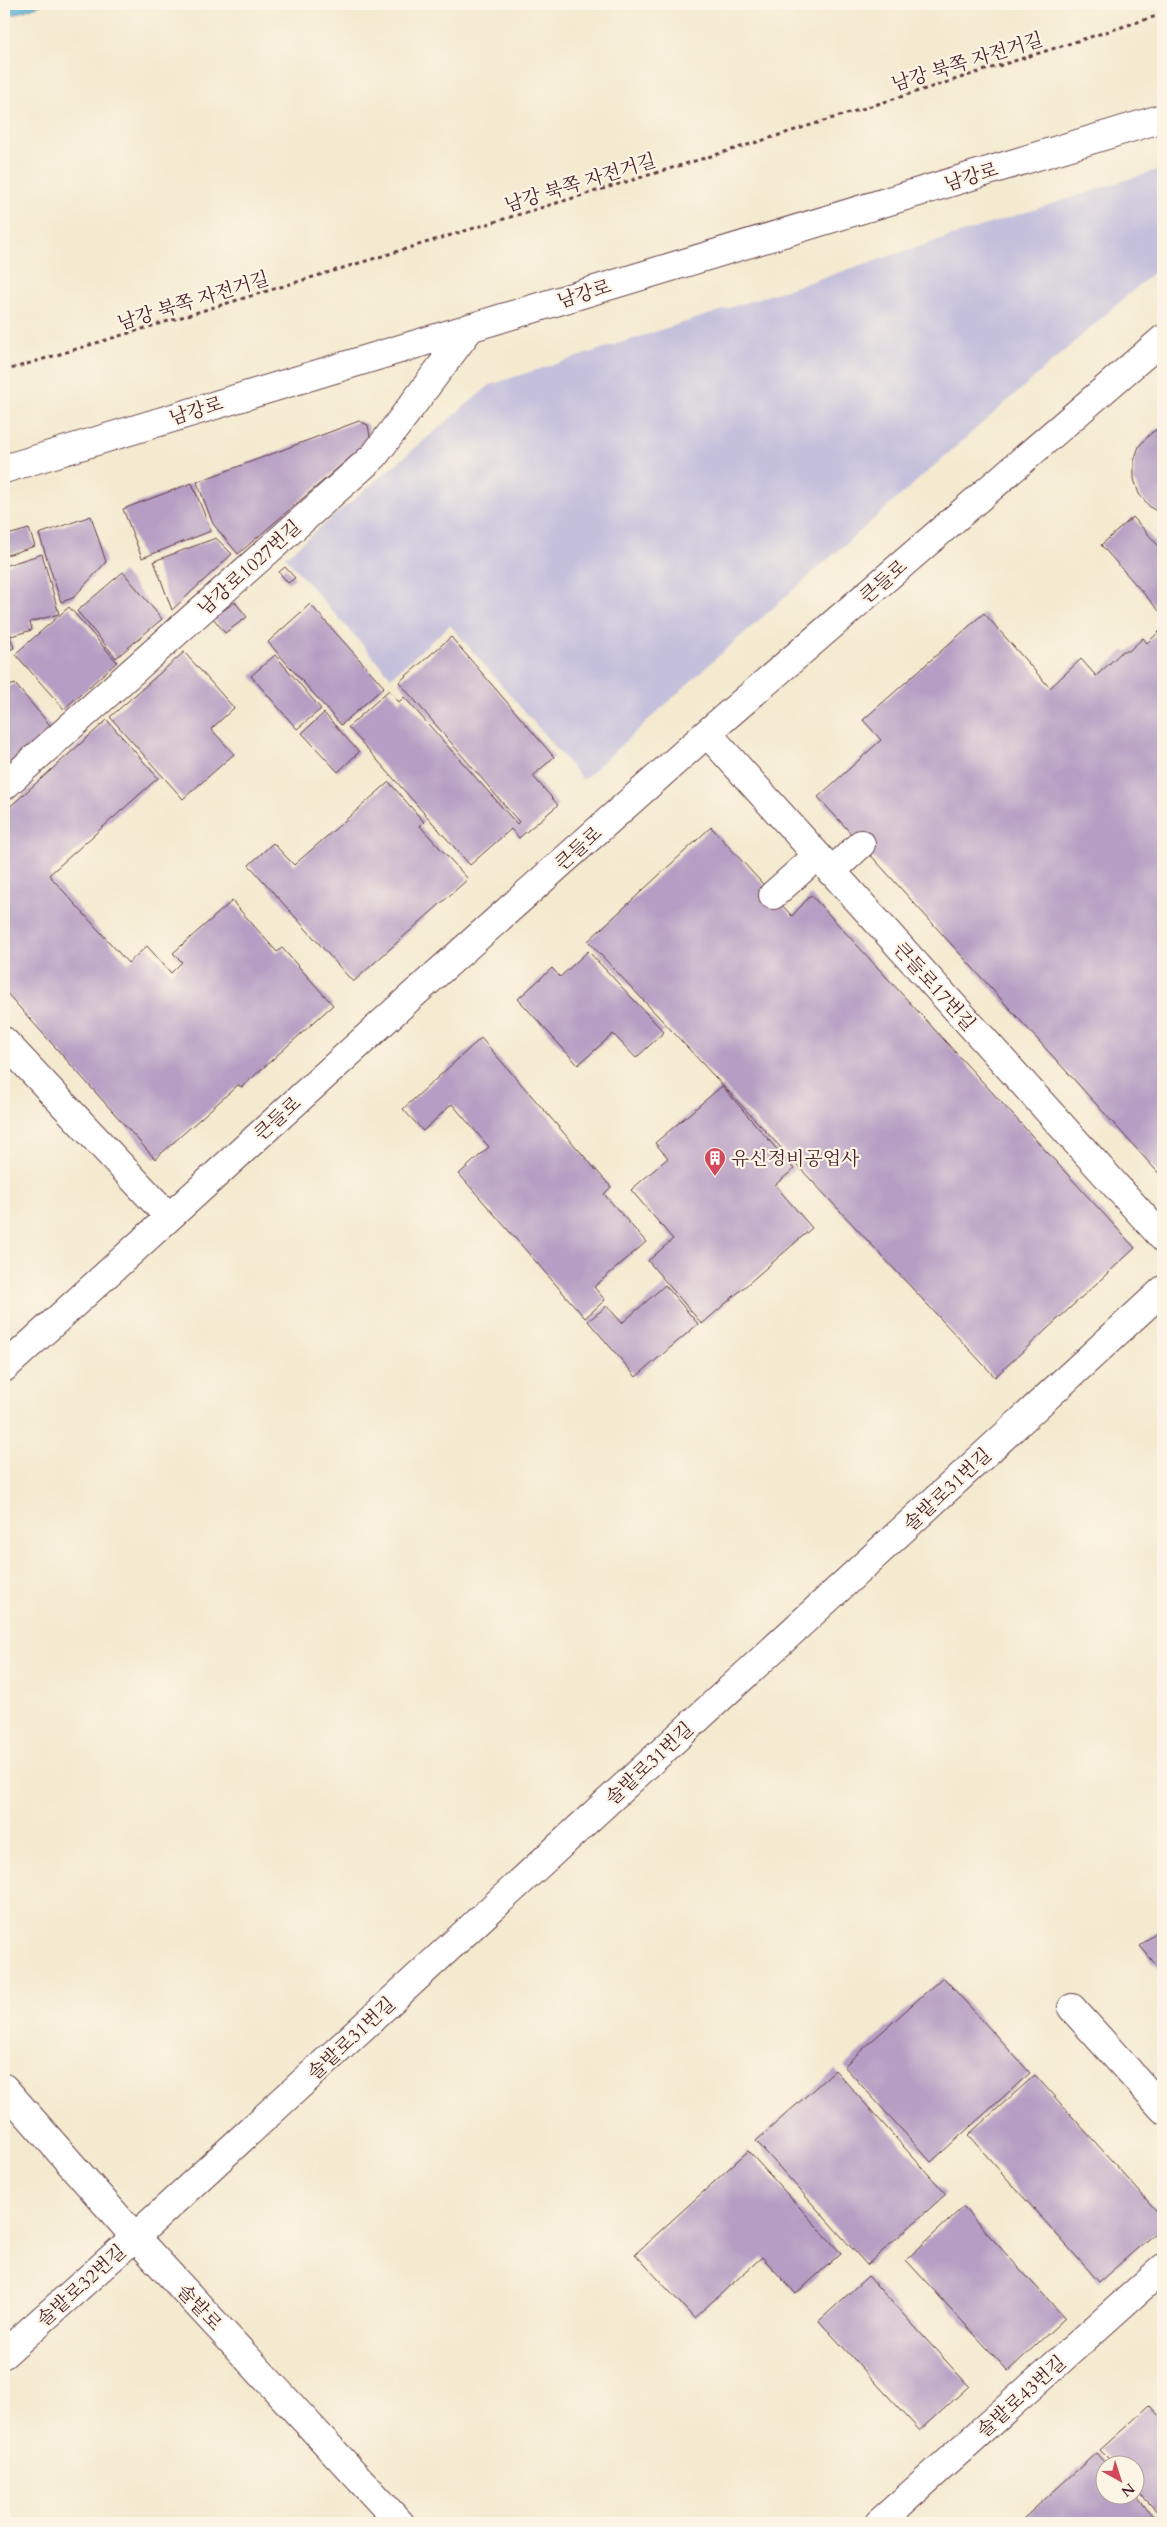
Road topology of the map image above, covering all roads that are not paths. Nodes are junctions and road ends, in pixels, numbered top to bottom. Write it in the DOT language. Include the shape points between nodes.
graph roads {
  1 [pos="1163,118"];
  2 [pos="471,327"];
  3 [pos="1163,340"];
  4 [pos="4,468"];
  5 [pos="708,733"];
  6 [pos="4,786"];
  7 [pos="861,844"];
  8 [pos="824,864"];
  9 [pos="773,895"];
  10 [pos="4,1042"];
  11 [pos="169,1217"];
  12 [pos="1163,1238"];
  13 [pos="1163,1290"];
  14 [pos="4,1368"];
  15 [pos="1072,2008"];
  16 [pos="4,2088"];
  17 [pos="1163,2109"];
  18 [pos="135,2237"];
  19 [pos="1163,2268"];
  20 [pos="4,2354"];
  21 [pos="400,2523"];
  22 [pos="879,2523"];
  1 -- 2 [label="street, 남강로"];
  2 -- 4 [label="street, 남강로"];
  2 -- 6 [label="street, 남강로1027번길" via="374,456"];
  3 -- 5 [label="street, 큰들로"];
  5 -- 8 [label="street, 큰들로17번길"];
  5 -- 11 [label="street, 큰들로"];
  7 -- 8 [label="street"];
  8 -- 9 [label="street"];
  8 -- 12 [label="street, 큰들로17번길"];
  10 -- 11 [label="street"];
  11 -- 14 [label="street, 큰들로"];
  13 -- 18 [label="street, 솔밭로31번길"];
  15 -- 17 [label="street"];
  16 -- 18 [label="street, 솔밭로"];
  18 -- 20 [label="street, 솔밭로32번길"];
  18 -- 21 [label="street, 솔밭로"];
  19 -- 22 [label="street, 솔밭로43번길"];
}
